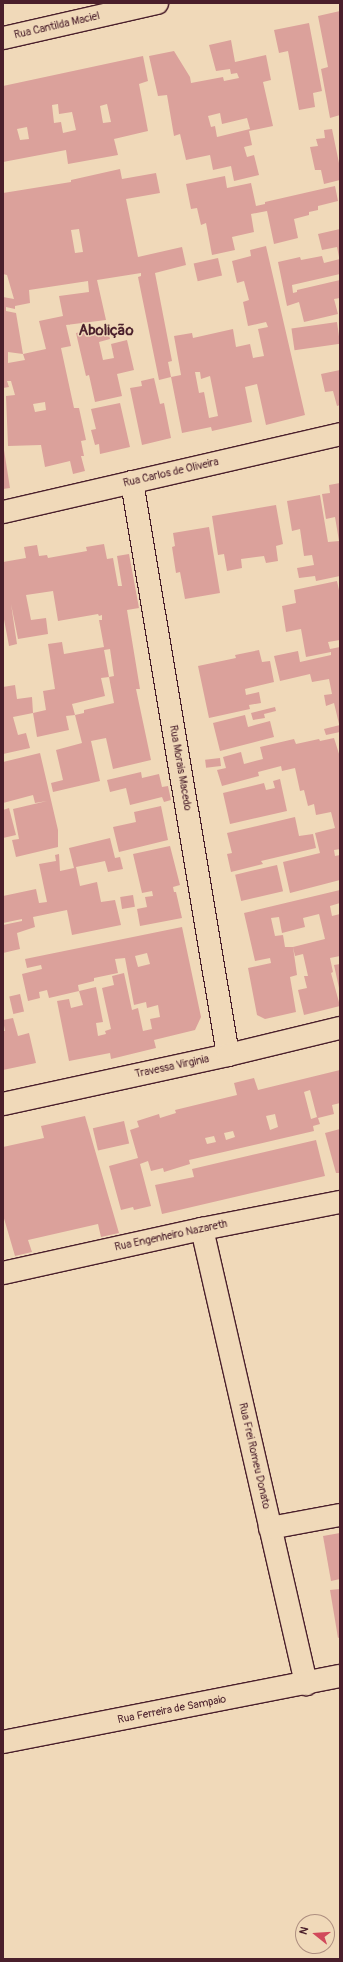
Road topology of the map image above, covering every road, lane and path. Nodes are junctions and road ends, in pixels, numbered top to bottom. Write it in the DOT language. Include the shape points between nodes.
graph roads {
  1 [pos="157,3"];
  2 [pos="3,38"];
  3 [pos="340,434"];
  4 [pos="132,482"];
  5 [pos="3,512"];
  6 [pos="340,1028"];
  7 [pos="228,1055"];
  8 [pos="3,1104"];
  9 [pos="340,1202"];
  10 [pos="202,1229"];
  11 [pos="3,1273"];
  12 [pos="340,1515"];
  13 [pos="270,1528"];
  14 [pos="340,1676"];
  15 [pos="306,1684"];
  16 [pos="3,1742"];
  1 -- 2 [label="street, Rua Cantilda Maciel"];
  3 -- 4 [label="street, Rua Carlos de Oliveira"];
  4 -- 5 [label="street, Rua Carlos de Oliveira"];
  4 -- 7 [label="street, Rua Morais Macedo"];
  6 -- 7 [label="street, Travessa Virginia"];
  7 -- 8 [label="street, Travessa Virginia"];
  9 -- 10 [label="street, Rua Engenheiro Nazareth"];
  10 -- 11 [label="street, Rua Engenheiro Nazareth"];
  10 -- 13 [label="street, Rua Frei Romeu Donato"];
  12 -- 13 [label="street"];
  13 -- 15 [label="street, Rua Frei Romeu Donato"];
  14 -- 15 [label="street, Rua Ferreira de Sampaio"];
  15 -- 16 [label="street, Rua Ferreira de Sampaio"];
}
